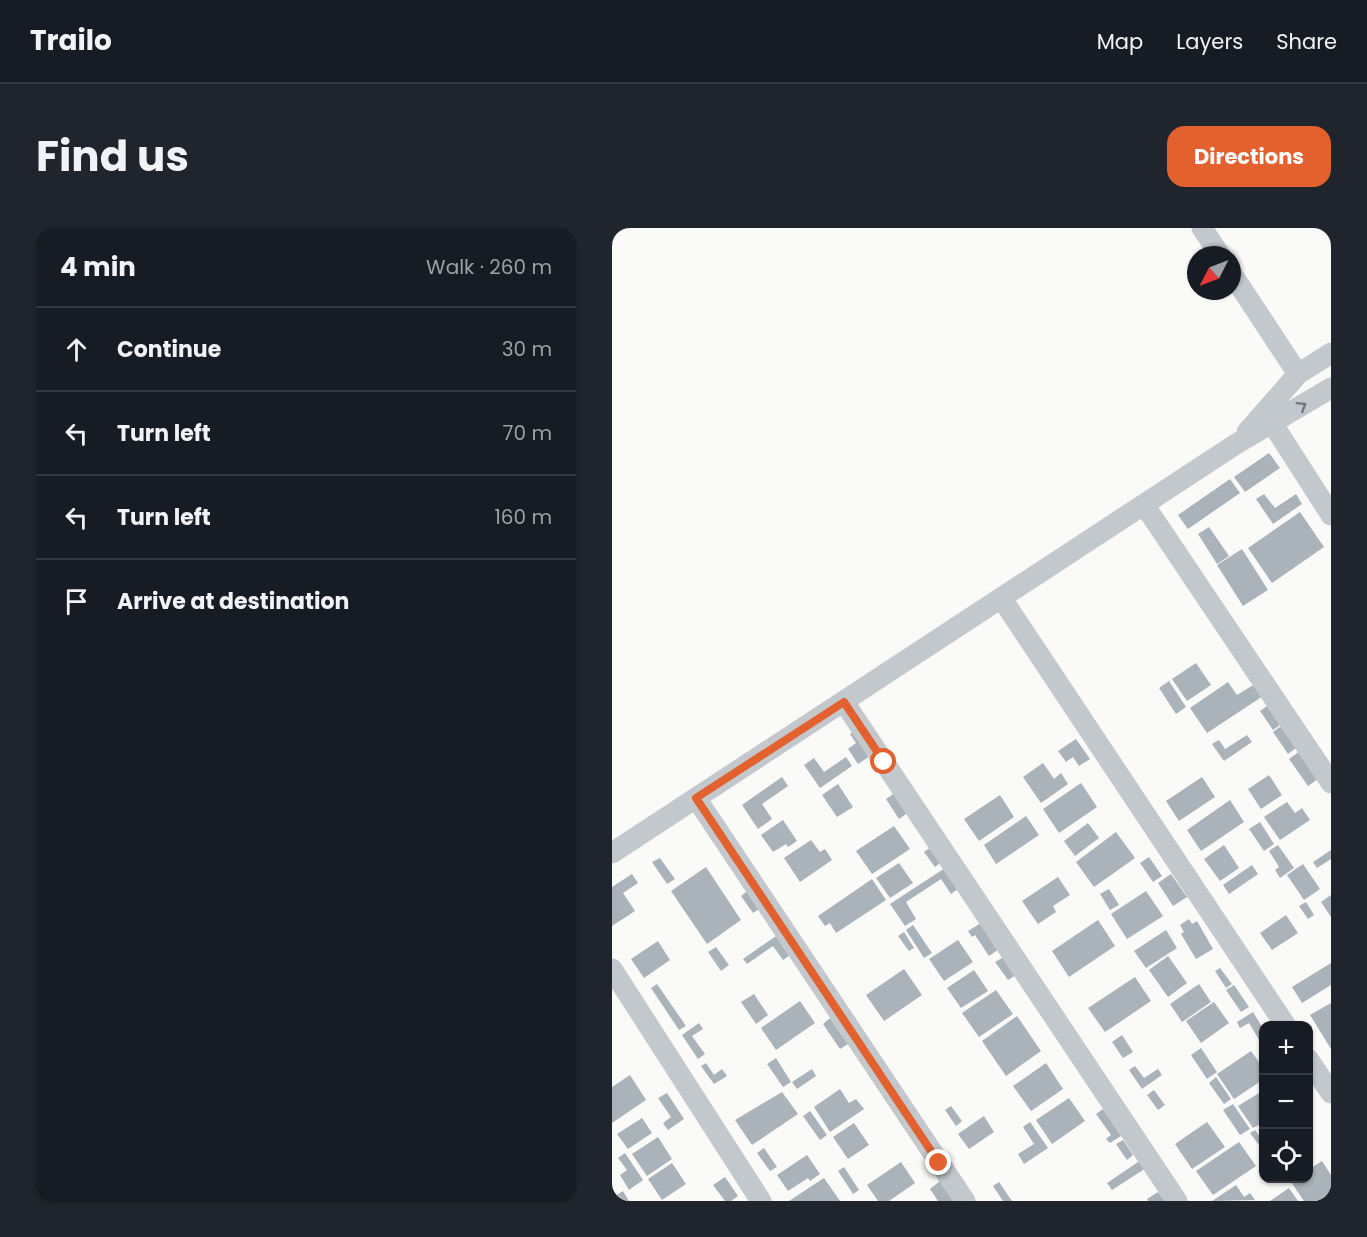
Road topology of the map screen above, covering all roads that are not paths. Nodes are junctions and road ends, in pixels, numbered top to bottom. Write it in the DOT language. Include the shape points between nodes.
graph roads {
  1 [pos="1202,228"];
  2 [pos="1214,246"];
  3 [pos="1241,288"];
  4 [pos="1331,353"];
  5 [pos="1298,374"];
  6 [pos="1331,388"];
  7 [pos="1269,418"];
  8 [pos="1145,506"];
  9 [pos="1331,515"];
  10 [pos="1002,599"];
  11 [pos="844,702"];
  12 [pos="1331,783"];
  13 [pos="696,798"];
  14 [pos="612,853"];
  15 [pos="612,969"];
  16 [pos="1283,1021"];
  17 [pos="1313,1066"];
  18 [pos="1331,1093"];
  19 [pos="761,1201"];
  20 [pos="965,1201"];
  21 [pos="1177,1201"];
  1 -- 2 [label="street"];
  3 -- 5 [label="street"];
  4 -- 5 [label="street"];
  5 -- 7 [label="street"];
  7 -- 6 [label="street, one-way"];
  7 -- 8 [label="street"];
  7 -- 9 [label="street"];
  8 -- 10 [label="street"];
  8 -- 12 [label="street"];
  10 -- 11 [label="street"];
  10 -- 16 [label="street"];
  11 -- 13 [label="street"];
  11 -- 21 [label="street"];
  13 -- 14 [label="street"];
  13 -- 20 [label="street"];
  15 -- 19 [label="street"];
  17 -- 18 [label="street"];
}
